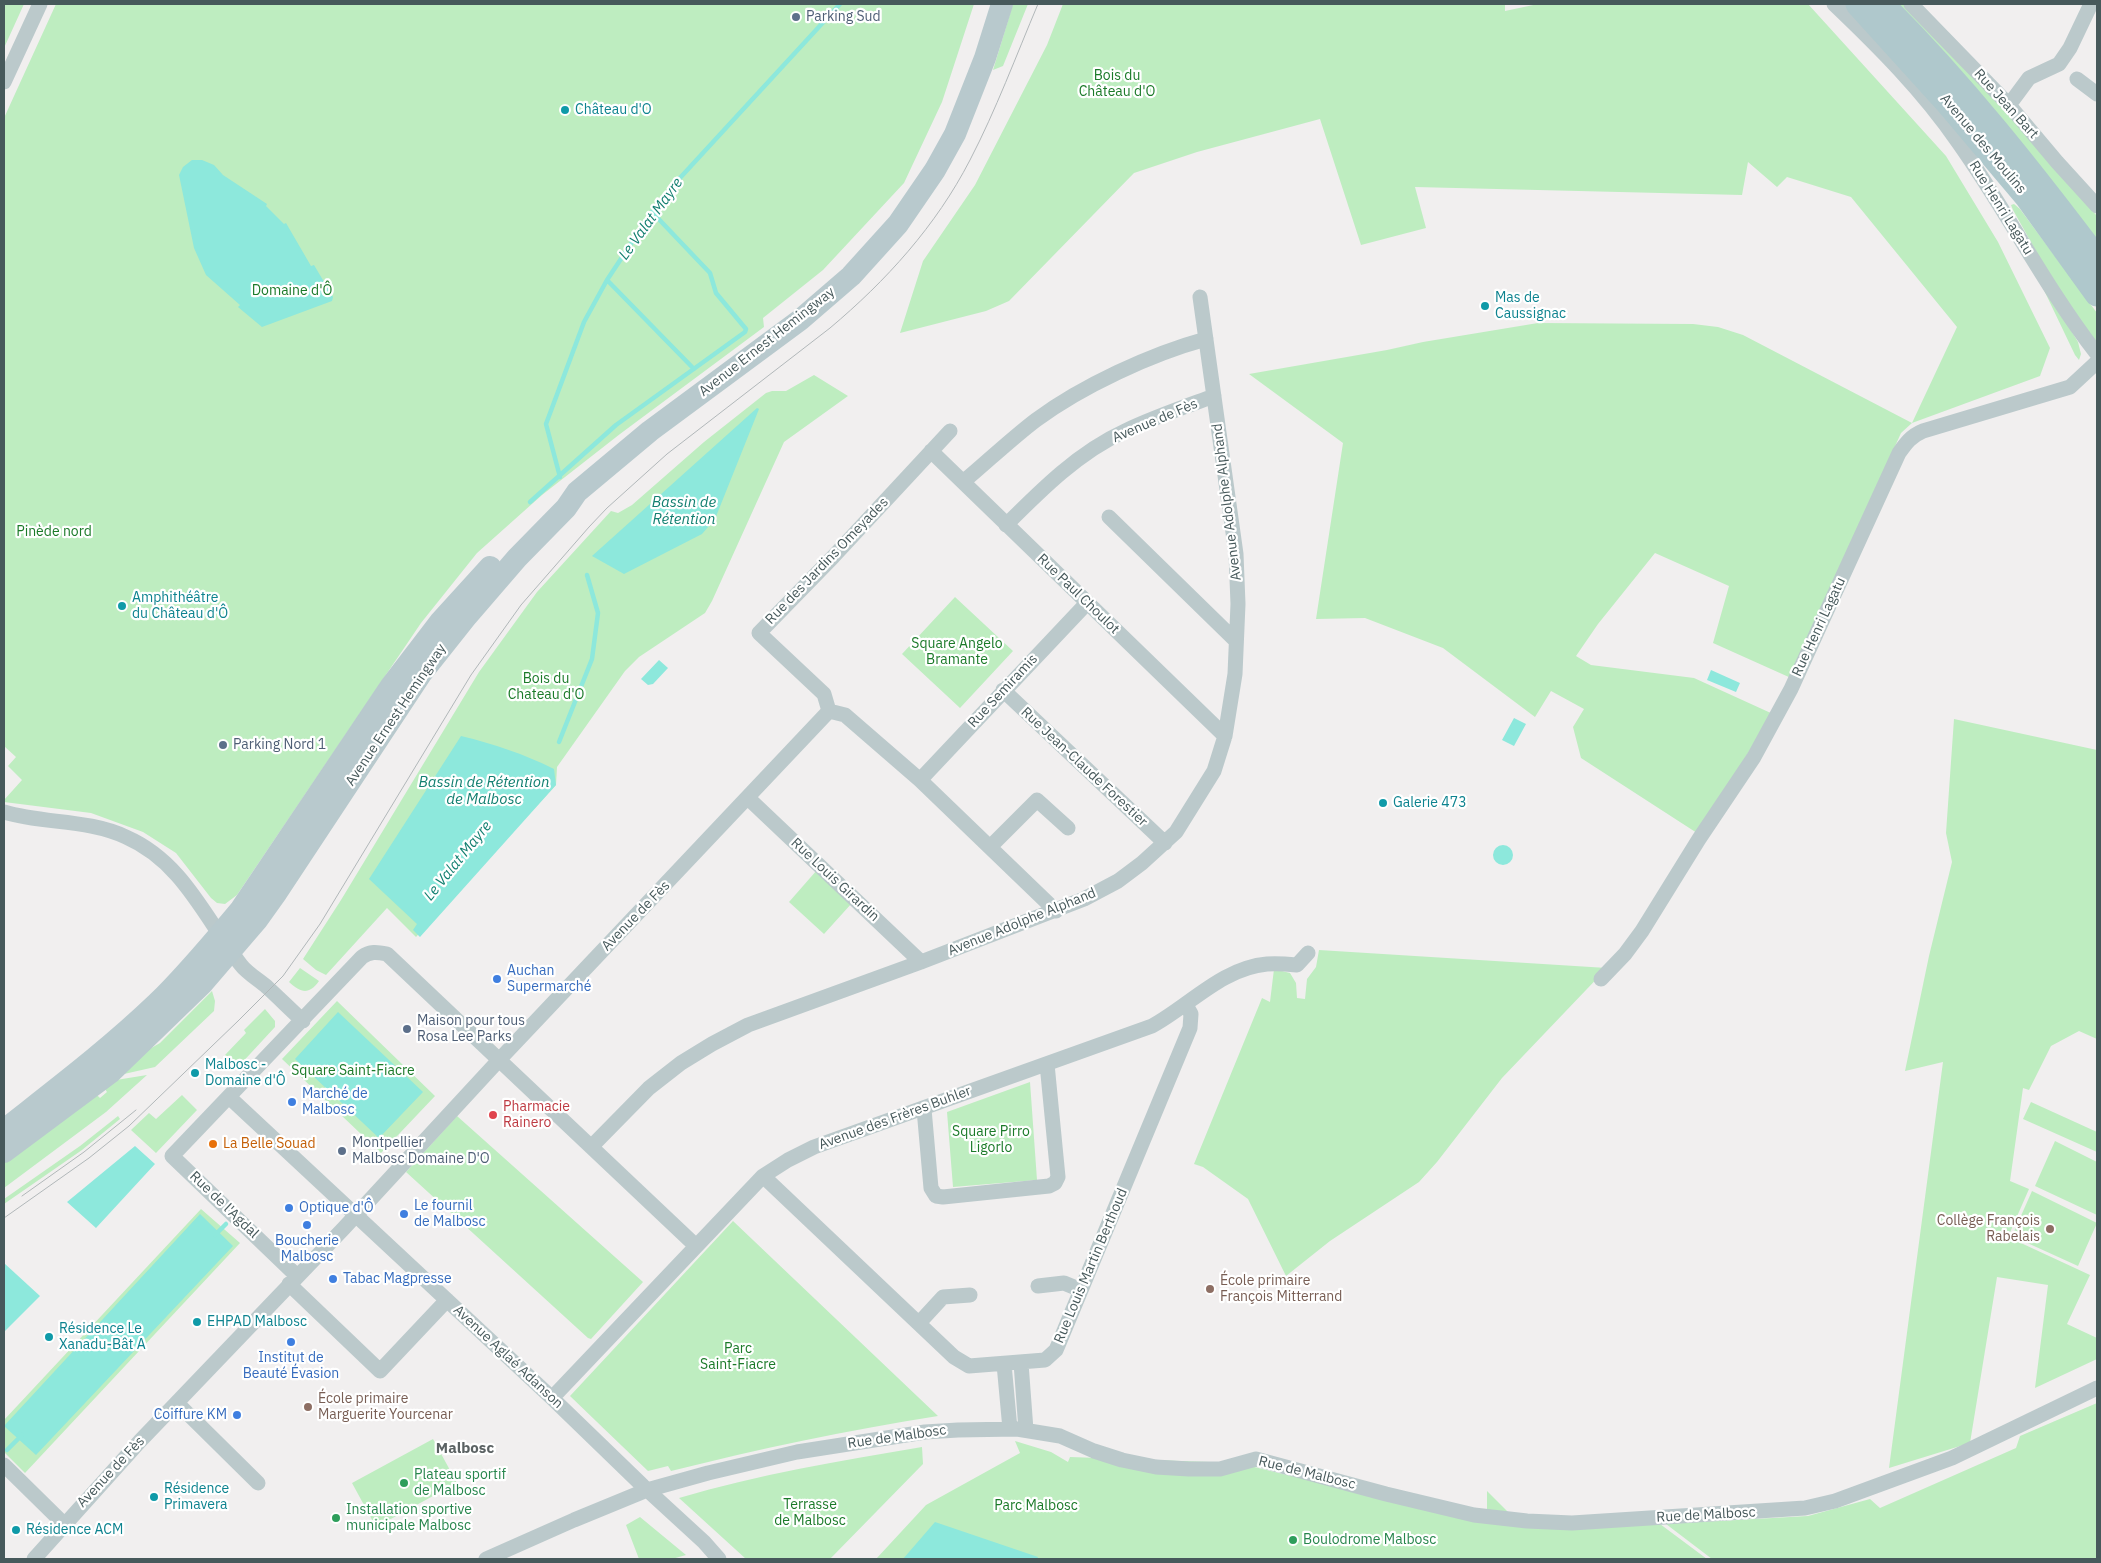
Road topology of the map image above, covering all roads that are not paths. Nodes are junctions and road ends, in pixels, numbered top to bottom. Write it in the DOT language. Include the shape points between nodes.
graph roads {
  1 [pos="40,4"];
  2 [pos="1002,4"];
  3 [pos="1834,4"];
  4 [pos="1858,4"];
  5 [pos="1882,4"];
  6 [pos="1911,4"];
  7 [pos="2091,4"];
  8 [pos="2077,79"];
  9 [pos="4,82"];
  10 [pos="2097,94"];
  11 [pos="2009,105"];
  12 [pos="2097,206"];
  13 [pos="2097,259"];
  14 [pos="2097,294"];
  15 [pos="1200,296"];
  16 [pos="1206,339"];
  17 [pos="2097,354"];
  18 [pos="2097,362"];
  19 [pos="1214,396"];
  20 [pos="950,431"];
  21 [pos="931,451"];
  22 [pos="963,482"];
  23 [pos="1109,517"];
  24 [pos="1006,525"];
  25 [pos="1087,603"];
  26 [pos="1236,642"];
  27 [pos="1003,690"];
  28 [pos="829,711"];
  29 [pos="1226,736"];
  30 [pos="920,780"];
  31 [pos="748,798"];
  32 [pos="4,812"];
  33 [pos="1068,828"];
  34 [pos="1165,843"];
  35 [pos="990,847"];
  36 [pos="1056,911"];
  37 [pos="231,950"];
  38 [pos="1308,953"];
  39 [pos="922,962"];
  40 [pos="1601,979"];
  41 [pos="1186,1005"];
  42 [pos="303,1021"];
  43 [pos="498,1060"];
  44 [pos="1047,1064"];
  45 [pos="229,1097"];
  46 [pos="924,1108"];
  47 [pos="4,1130"];
  48 [pos="591,1147"];
  49 [pos="4,1152"];
  50 [pos="763,1176"];
  51 [pos="357,1214"];
  52 [pos="696,1246"];
  53 [pos="293,1280"];
  54 [pos="1038,1286"];
  55 [pos="1081,1290"];
  56 [pos="970,1295"];
  57 [pos="447,1300"];
  58 [pos="920,1322"];
  59 [pos="1021,1362"];
  60 [pos="1004,1364"];
  61 [pos="2097,1388"];
  62 [pos="552,1398"];
  63 [pos="177,1403"];
  64 [pos="1010,1428"];
  65 [pos="1026,1430"];
  66 [pos="4,1466"];
  67 [pos="258,1483"];
  68 [pos="647,1490"];
  69 [pos="64,1524"];
  70 [pos="34,1559"];
  71 [pos="486,1559"];
  72 [pos="719,1559"];
  1 -- 9 [label="street"];
  2 -- 37 [label="main road, Avenue Ernest Hemingway" via="955,134 918,198 880,246 794,325 650,431 577,492 467,616 422,674 277,892"];
  3 -- 17 [label="street, Rue Henri Lagatu" via="1927,101 1957,140"];
  4 -- 14 [label="main road, Avenue des Moulins" via="2027,197"];
  5 -- 13 [label="main road, Avenue des Moulins" via="1922,43 2025,163"];
  6 -- 11 [label="street, Rue Jean Bart"];
  7 -- 11 [label="street" via="2059,64 2029,78"];
  8 -- 10 [label="street"];
  11 -- 12 [label="street, Rue Jean Bart"];
  15 -- 16 [label="street, Avenue Adolphe Alphand"];
  16 -- 19 [label="street, Avenue Adolphe Alphand"];
  16 -- 22 [label="street" via="1140,363 1087,388 1036,420"];
  18 -- 40 [label="street, Rue Henri Lagatu" via="2070,387 1923,431 1907,441 1788,695 1754,757 1642,931"];
  19 -- 24 [label="street, Avenue de Fès" via="1124,431 1089,452 1056,477"];
  19 -- 26 [label="street, Avenue Adolphe Alphand" via="1236,554"];
  20 -- 21 [label="street, Rue des Jardins Omeyades"];
  21 -- 22 [label="street, Rue Paul Choulot"];
  21 -- 28 [label="street, Rue des Jardins Omeyades" via="759,633 824,694"];
  22 -- 24 [label="street, Rue Paul Choulot"];
  23 -- 26 [label="street"];
  24 -- 25 [label="street, Rue Paul Choulot"];
  25 -- 27 [label="street, Rue Semiramis"];
  25 -- 29 [label="street, Rue Paul Choulot"];
  26 -- 29 [label="street, Avenue Adolphe Alphand"];
  27 -- 30 [label="street, Rue Semiramis"];
  27 -- 34 [label="street, Rue Jean-Claude Forestier"];
  28 -- 30 [label="street" via="845,715"];
  28 -- 31 [label="street, Avenue de Fès"];
  29 -- 34 [label="street, Avenue Adolphe Alphand" via="1204,789"];
  30 -- 35 [label="street"];
  31 -- 39 [label="street, Rue Louis Girardin"];
  31 -- 43 [label="street, Avenue de Fès"];
  32 -- 37 [label="street" via="104,828 149,848 184,881"];
  33 -- 35 [label="street" via="1037,800"];
  34 -- 36 [label="street, Avenue Adolphe Alphand" via="1118,881"];
  35 -- 36 [label="street"];
  36 -- 39 [label="street, Avenue Adolphe Alphand"];
  37 -- 42 [label="street"];
  37 -- 47 [label="main road, Avenue Ernest Hemingway" via="156,1003 102,1052"];
  37 -- 49 [label="main road, Avenue Ernest Hemingway" via="182,1004 110,1074"];
  38 -- 41 [label="street, Avenue des Frères Buhler" via="1298,965 1266,964 1245,969 1210,987"];
  39 -- 48 [label="street, Avenue Adolphe Alphand" via="748,1025 712,1044 681,1062 649,1088"];
  41 -- 44 [label="street, Avenue des Frères Buhler" via="1152,1026"];
  41 -- 55 [label="street, Rue Louis Martin Berthoud" via="1191,1014 1190,1028"];
  42 -- 43 [label="street" via="362,957 378,952 386,954"];
  42 -- 45 [label="street"];
  43 -- 48 [label="street"];
  43 -- 51 [label="street, Avenue de Fès"];
  44 -- 46 [label="street, Avenue des Frères Buhler"];
  44 -- 46 [label="street" via="1058,1177 1049,1186 936,1196 930,1188"];
  45 -- 51 [label="street, Avenue Aglaé Adanson"];
  45 -- 53 [label="street, Rue de l'Agdal" via="172,1156"];
  46 -- 50 [label="street, Avenue des Frères Buhler" via="814,1147"];
  48 -- 52 [label="street"];
  50 -- 52 [label="street, Avenue des Frères Buhler"];
  50 -- 58 [label="street, Rue Louis Martin Berthoud"];
  51 -- 53 [label="street, Avenue de Fès"];
  51 -- 57 [label="street, Avenue Aglaé Adanson"];
  52 -- 62 [label="street, Avenue des Frères Buhler"];
  53 -- 57 [label="street, Rue de l'Agdal" via="380,1371"];
  53 -- 63 [label="street, Avenue de Fès"];
  54 -- 55 [label="street" via="1064,1283"];
  55 -- 59 [label="street, Rue Louis Martin Berthoud" via="1056,1350 1045,1360"];
  56 -- 58 [label="street" via="943,1297"];
  57 -- 62 [label="street, Avenue Aglaé Adanson"];
  58 -- 60 [label="street, Rue Louis Martin Berthoud" via="954,1357 969,1366"];
  59 -- 60 [label="street, Rue Louis Martin Berthoud"];
  59 -- 65 [label="street"];
  60 -- 64 [label="street"];
  61 -- 65 [label="street, Rue de Malbosc" via="1952,1458 1835,1501 1805,1508 1572,1522 1474,1515 1256,1459 1220,1469 1172,1468 1127,1461 1060,1436"];
  62 -- 68 [label="street, Avenue Aglaé Adanson"];
  63 -- 67 [label="street"];
  63 -- 69 [label="street, Avenue de Fès"];
  64 -- 65 [label="street, Rue de Malbosc"];
  64 -- 68 [label="street, Rue de Malbosc" via="925,1432 797,1452"];
  66 -- 69 [label="street"];
  68 -- 71 [label="street, Rue de Malbosc"];
  68 -- 72 [label="street, Avenue Aglaé Adanson"];
  69 -- 70 [label="street, Avenue de Fès"];
}
